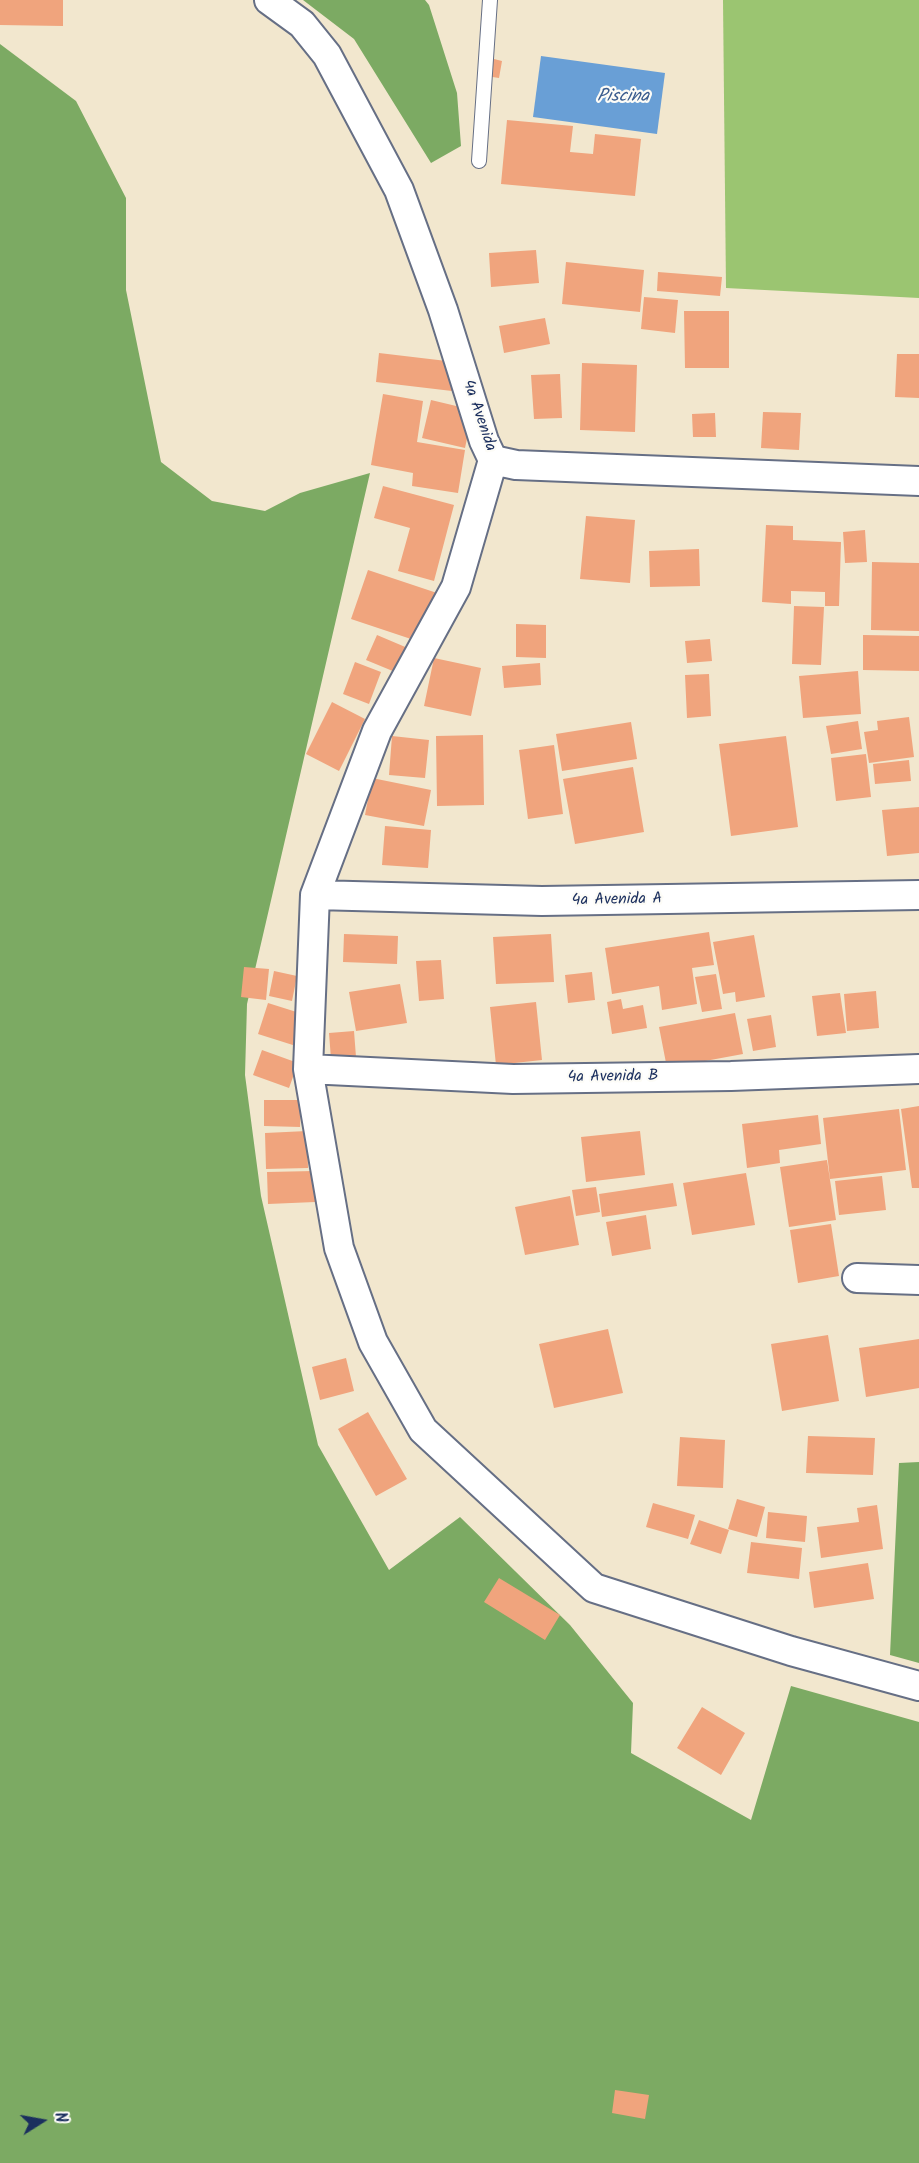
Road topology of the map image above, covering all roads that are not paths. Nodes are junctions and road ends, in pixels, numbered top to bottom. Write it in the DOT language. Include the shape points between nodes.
graph roads {
  1 [pos="269,0"];
  2 [pos="490,0"];
  3 [pos="479,161"];
  4 [pos="493,460"];
  5 [pos="919,482"];
  6 [pos="315,895"];
  7 [pos="919,895"];
  8 [pos="308,1069"];
  9 [pos="919,1070"];
  10 [pos="857,1278"];
  11 [pos="919,1280"];
  12 [pos="919,1686"];
  1 -- 4 [label="street, 4a Avenida" via="302,24 327,55 399,190"];
  2 -- 3 [label="lane"];
  4 -- 5 [label="street, 4a Avenida" via="516,465"];
  4 -- 6 [label="street" via="456,587 377,731"];
  6 -- 7 [label="street, 4a Avenida A" via="542,901"];
  6 -- 8 [label="street"];
  8 -- 9 [label="street, 4a Avenida B" via="513,1079"];
  8 -- 12 [label="street" via="339,1248 373,1342 423,1430 594,1588 791,1651"];
  10 -- 11 [label="street"];
}
